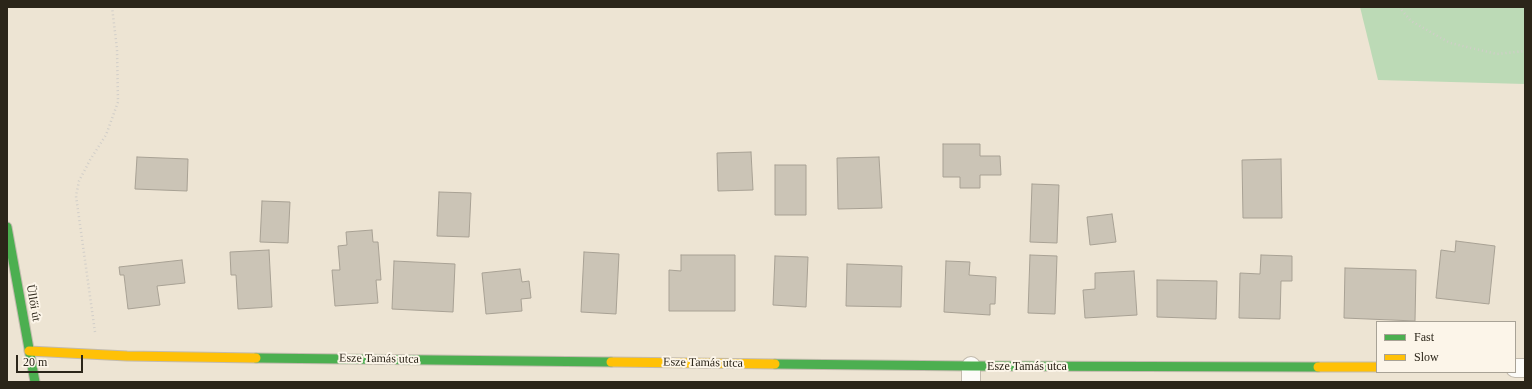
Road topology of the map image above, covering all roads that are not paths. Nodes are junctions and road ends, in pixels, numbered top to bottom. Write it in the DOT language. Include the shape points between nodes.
graph roads {
  1 [pos="7,228"];
  2 [pos="29,350"];
  3 [pos="1376,368"];
  4 [pos="971,374"];
  5 [pos="35,382"];
  1 -- 2 [label="street, Üllői út"];
  2 -- 4 [label="street, Esze Tamás utca" via="127,356"];
  2 -- 5 [label="street, Üllői út"];
  3 -- 4 [label="street, Esze Tamás utca"];
}
